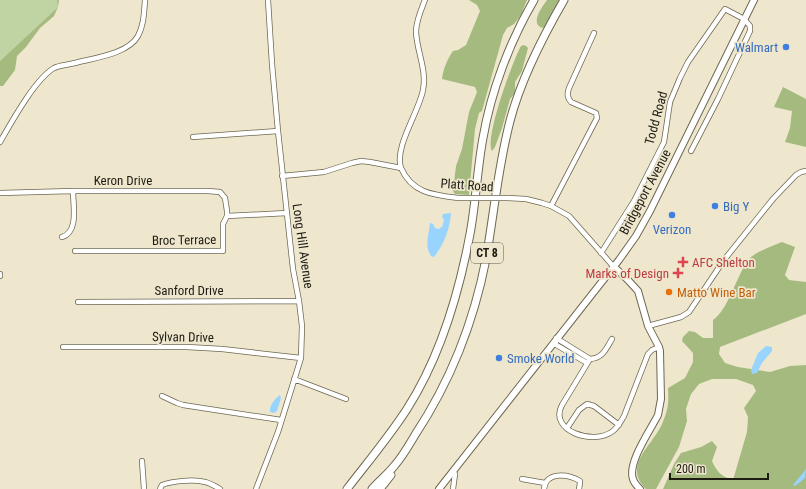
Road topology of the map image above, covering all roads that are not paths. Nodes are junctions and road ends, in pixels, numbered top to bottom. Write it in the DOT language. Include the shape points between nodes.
graph roads {
  1 [pos="145,0"];
  2 [pos="268,0"];
  3 [pos="425,0"];
  4 [pos="534,0"];
  5 [pos="564,0"];
  6 [pos="754,0"];
  7 [pos="744,19"];
  8 [pos="594,33"];
  9 [pos="278,131"];
  10 [pos="193,137"];
  11 [pos="0,142"];
  12 [pos="691,151"];
  13 [pos="401,168"];
  14 [pos="806,171"];
  15 [pos="282,176"];
  16 [pos="73,191"];
  17 [pos="0,193"];
  18 [pos="551,206"];
  19 [pos="287,213"];
  20 [pos="227,216"];
  21 [pos="62,237"];
  22 [pos="75,251"];
  23 [pos="601,253"];
  24 [pos="613,266"];
  25 [pos="300,300"];
  26 [pos="78,302"];
  27 [pos="648,326"];
  28 [pos="612,339"];
  29 [pos="555,341"];
  30 [pos="64,347"];
  31 [pos="660,349"];
  32 [pos="301,358"];
  33 [pos="588,361"];
  34 [pos="294,379"];
  35 [pos="162,396"];
  36 [pos="346,399"];
  37 [pos="281,420"];
  38 [pos="618,425"];
  39 [pos="567,428"];
  40 [pos="142,461"];
  41 [pos="395,465"];
  42 [pos="453,470"];
  43 [pos="522,479"];
  44 [pos="545,483"];
  45 [pos="144,489"];
  46 [pos="160,489"];
  47 [pos="220,489"];
  48 [pos="256,489"];
  49 [pos="347,489"];
  50 [pos="372,489"];
  51 [pos="380,489"];
  52 [pos="438,489"];
  53 [pos="453,489"];
  54 [pos="544,489"];
  55 [pos="578,489"];
  56 [pos="640,489"];
  1 -- 11 [label="street" via="144,17 134,43 109,54 54,68 40,80"];
  2 -- 9 [label="street, Long Hill Avenue"];
  3 -- 13 [label="street" via="416,32 424,78 423,88 403,145 399,160"];
  4 -- 49 [label="highway, CT 8" via="504,63 491,102 483,138 470,233 461,275 442,337 407,409"];
  5 -- 41 [label="highway, CT 8" via="536,51 510,121 486,259 476,300 460,347 430,413"];
  6 -- 7 [label="main road, Bridgeport Avenue"];
  7 -- 12 [label="street" via="750,26 750,31"];
  7 -- 23 [label="street, Todd Road" via="726,9 688,62 670,102 664,142 634,201"];
  7 -- 24 [label="main road, Bridgeport Avenue" via="650,211 636,236"];
  8 -- 18 [label="street" via="567,94 571,102 596,113 597,118"];
  9 -- 10 [label="street"];
  9 -- 15 [label="street, Long Hill Avenue"];
  13 -- 15 [label="street" via="361,161 324,172"];
  13 -- 18 [label="street, Platt Road, bridge" via="406,179 417,188 434,194 458,198 532,200"];
  14 -- 27 [label="street" via="796,175 773,199 724,260 689,312 681,318"];
  15 -- 19 [label="street, Long Hill Avenue"];
  16 -- 17 [label="street, Keron Drive"];
  16 -- 20 [label="street, Keron Drive" via="215,191 220,192 225,198"];
  16 -- 21 [label="street" via="72,226 67,235"];
  18 -- 23 [label="street, Platt Road" via="569,216"];
  19 -- 20 [label="street, Broc Terrace"];
  19 -- 25 [label="street, Long Hill Avenue" via="293,268"];
  20 -- 22 [label="street, Broc Terrace" via="223,224 223,251"];
  23 -- 24 [label="street, Platt Road"];
  24 -- 27 [label="main road" via="638,291"];
  24 -- 29 [label="main road, Bridgeport Avenue"];
  25 -- 26 [label="street, Sanford Drive"];
  25 -- 32 [label="street, Long Hill Avenue"];
  27 -- 31 [label="main road"];
  28 -- 33 [label="street" via="601,356"];
  29 -- 33 [label="street"];
  29 -- 42 [label="main road, Bridgeport Avenue"];
  30 -- 32 [label="street, Sylvan Drive" via="187,347"];
  31 -- 38 [label="street" via="650,352"];
  31 -- 56 [label="main road" via="661,399 658,415 636,456 632,472 632,478"];
  32 -- 34 [label="street, Long Hill Avenue"];
  33 -- 39 [label="street" via="559,409 560,419"];
  34 -- 36 [label="street"];
  34 -- 37 [label="street, Long Hill Avenue"];
  35 -- 37 [label="street" via="183,405"];
  37 -- 48 [label="street, Long Hill Avenue"];
  38 -- 39 [label="street" via="614,431 594,438 582,436"];
  38 -- 39 [label="street" via="594,406 587,404 579,410"];
  40 -- 45 [label="street"];
  41 -- 50 [label="highway, CT 8"];
  41 -- 51 [label="highway"];
  42 -- 52 [label="main road, Bridgeport Avenue"];
  42 -- 53 [label="street"];
  43 -- 44 [label="street"];
  44 -- 54 [label="street"];
  44 -- 55 [label="street" via="551,477 561,475 580,481"];
  46 -- 47 [label="street" via="169,482 198,481"];
}
